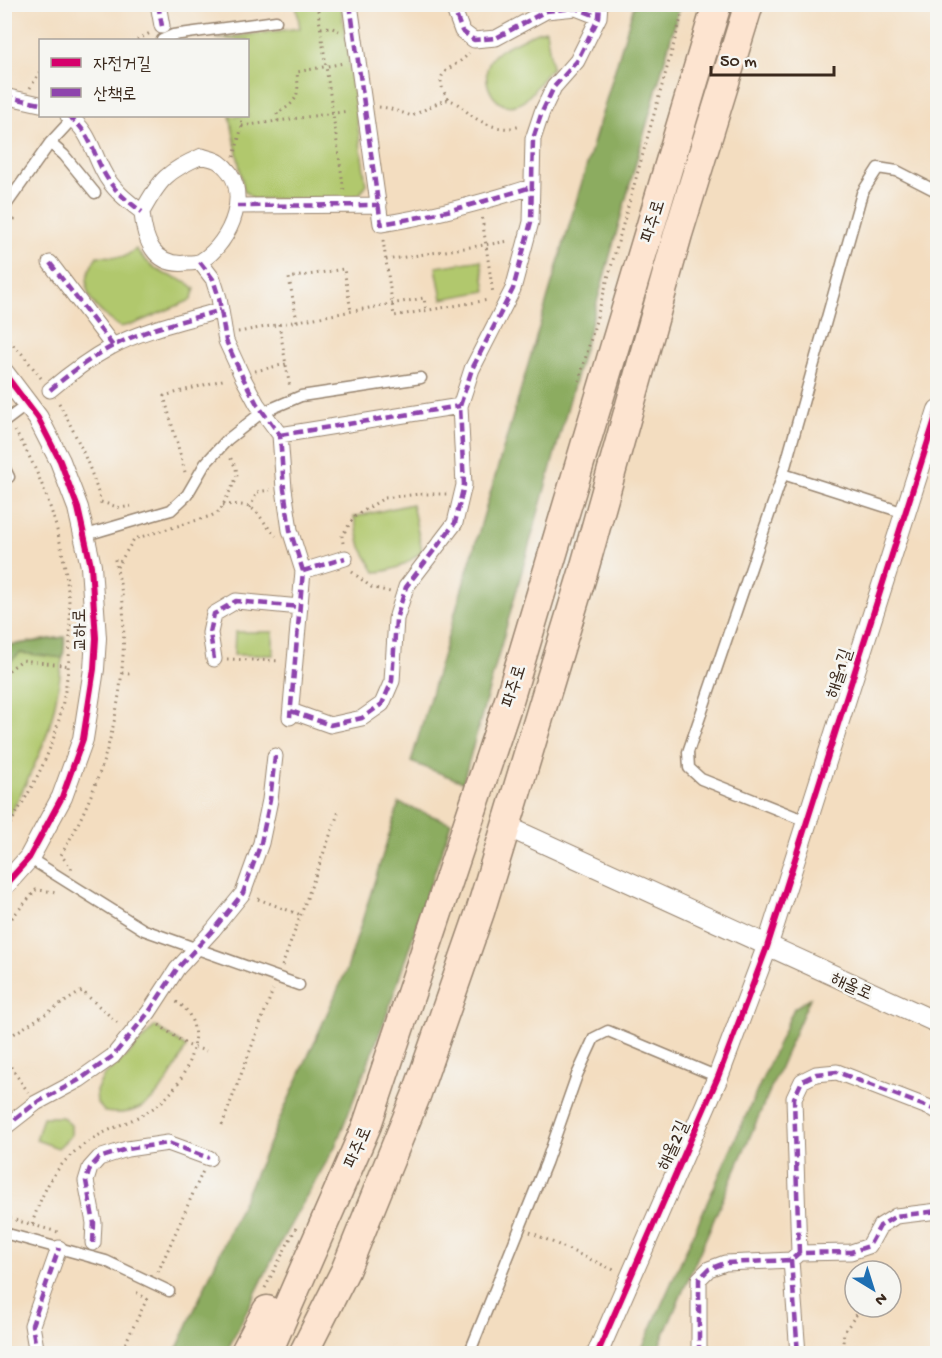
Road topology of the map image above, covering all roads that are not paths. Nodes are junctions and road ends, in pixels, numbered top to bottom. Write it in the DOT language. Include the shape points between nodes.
graph roads {
  1 [pos="158,4"];
  2 [pos="350,4"];
  3 [pos="452,4"];
  4 [pos="717,4"];
  5 [pos="749,9"];
  6 [pos="600,11"];
  7 [pos="276,21"];
  8 [pos="162,33"];
  9 [pos="4,96"];
  10 [pos="39,104"];
  11 [pos="72,117"];
  12 [pos="50,143"];
  13 [pos="531,187"];
  14 [pos="938,192"];
  15 [pos="95,193"];
  16 [pos="378,205"];
  17 [pos="237,206"];
  18 [pos="4,207"];
  19 [pos="142,212"];
  20 [pos="200,262"];
  21 [pos="50,263"];
  22 [pos="221,310"];
  23 [pos="113,346"];
  24 [pos="4,373"];
  25 [pos="422,378"];
  26 [pos="50,390"];
  27 [pos="28,404"];
  28 [pos="460,406"];
  29 [pos="938,410"];
  30 [pos="263,412"];
  31 [pos="7,421"];
  32 [pos="280,435"];
  33 [pos="783,474"];
  34 [pos="905,513"];
  35 [pos="86,535"];
  36 [pos="345,558"];
  37 [pos="300,563"];
  38 [pos="300,607"];
  39 [pos="214,659"];
  40 [pos="275,756"];
  41 [pos="807,821"];
  42 [pos="506,826"];
  43 [pos="29,858"];
  44 [pos="4,886"];
  45 [pos="768,947"];
  46 [pos="196,948"];
  47 [pos="299,985"];
  48 [pos="938,1023"];
  49 [pos="718,1077"];
  50 [pos="938,1111"];
  51 [pos="4,1128"];
  52 [pos="208,1158"];
  53 [pos="336,1195"];
  54 [pos="938,1211"];
  55 [pos="4,1233"];
  56 [pos="93,1243"];
  57 [pos="59,1248"];
  58 [pos="795,1257"];
  59 [pos="169,1291"];
  60 [pos="38,1353"];
  61 [pos="244,1353"];
  62 [pos="267,1353"];
  63 [pos="303,1353"];
  64 [pos="469,1353"];
  65 [pos="597,1353"];
  66 [pos="699,1353"];
  67 [pos="798,1353"];
  1 -- 8 [label="street"];
  2 -- 16 [label="street"];
  3 -- 6 [label="street" via="462,31 474,40 496,38 546,11"];
  4 -- 53 [label="main road, 파주로" via="510,697 367,1125"];
  5 -- 42 [label="main road, 파주로" via="678,234 583,573"];
  6 -- 13 [label="street" via="577,61 554,87 539,120 533,139"];
  7 -- 8 [label="lane" via="174,35"];
  9 -- 10 [label="street"];
  11 -- 12 [label="lane"];
  11 -- 19 [label="street" via="92,144 119,194"];
  12 -- 15 [label="lane"];
  12 -- 18 [label="lane"];
  13 -- 16 [label="street" via="421,218 381,224"];
  13 -- 28 [label="street" via="531,222 513,289 472,369"];
  14 -- 33 [label="lane" via="897,171 878,168 862,193"];
  16 -- 17 [label="street"];
  17 -- 19 [label="street" via="233,179 220,163 202,156 176,167 156,187"];
  17 -- 20 [label="street" via="231,226"];
  19 -- 20 [label="street" via="143,233 155,254 175,264"];
  20 -- 22 [label="street" via="213,279"];
  21 -- 23 [label="street"];
  22 -- 23 [label="street"];
  22 -- 30 [label="street" via="226,341"];
  23 -- 26 [label="street"];
  24 -- 27 [label="street, 교하로"];
  25 -- 30 [label="lane" via="302,396"];
  27 -- 31 [label="lane"];
  27 -- 35 [label="street, 교하로" via="60,461"];
  28 -- 32 [label="street"];
  28 -- 38 [label="street" via="463,489 455,523 406,587 392,645 392,681 382,704 362,718 330,724 290,714"];
  29 -- 34 [label="street, 해올1길"];
  30 -- 32 [label="street"];
  30 -- 35 [label="lane" via="227,440 205,464 187,495 171,510"];
  32 -- 37 [label="street" via="290,530"];
  33 -- 34 [label="lane"];
  33 -- 41 [label="lane" via="688,752 689,768 701,779"];
  34 -- 41 [label="street, 해올1길"];
  35 -- 43 [label="street, 교하로" via="96,638 83,739 62,797"];
  36 -- 37 [label="street"];
  37 -- 38 [label="street"];
  38 -- 39 [label="street" via="236,601 214,614 210,633"];
  40 -- 46 [label="street" via="261,843 243,893"];
  41 -- 45 [label="street, 해올1길"];
  42 -- 45 [label="street, 해올로"];
  42 -- 63 [label="main road, 파주로" via="416,1096 345,1271"];
  43 -- 44 [label="street, 교하로"];
  43 -- 46 [label="lane" via="144,930"];
  45 -- 48 [label="street, 해올로"];
  45 -- 49 [label="street, 해올2길"];
  46 -- 47 [label="lane"];
  46 -- 51 [label="street" via="113,1056 36,1103"];
  49 -- 64 [label="lane" via="609,1031 594,1038"];
  49 -- 65 [label="street, 해올2길"];
  50 -- 58 [label="street" via="837,1072 816,1074 802,1081 794,1098"];
  52 -- 56 [label="street" via="168,1143 99,1158 86,1181 94,1223"];
  53 -- 61 [label="main road" via="300,1245"];
  53 -- 62 [label="main road, 파주로"];
  54 -- 58 [label="street" via="896,1216 880,1226 868,1246 851,1252"];
  55 -- 57 [label="lane"];
  57 -- 59 [label="lane" via="106,1262"];
  57 -- 60 [label="street" via="33,1325"];
  58 -- 66 [label="street" via="725,1263 709,1269 699,1279"];
  58 -- 67 [label="street"];
}
